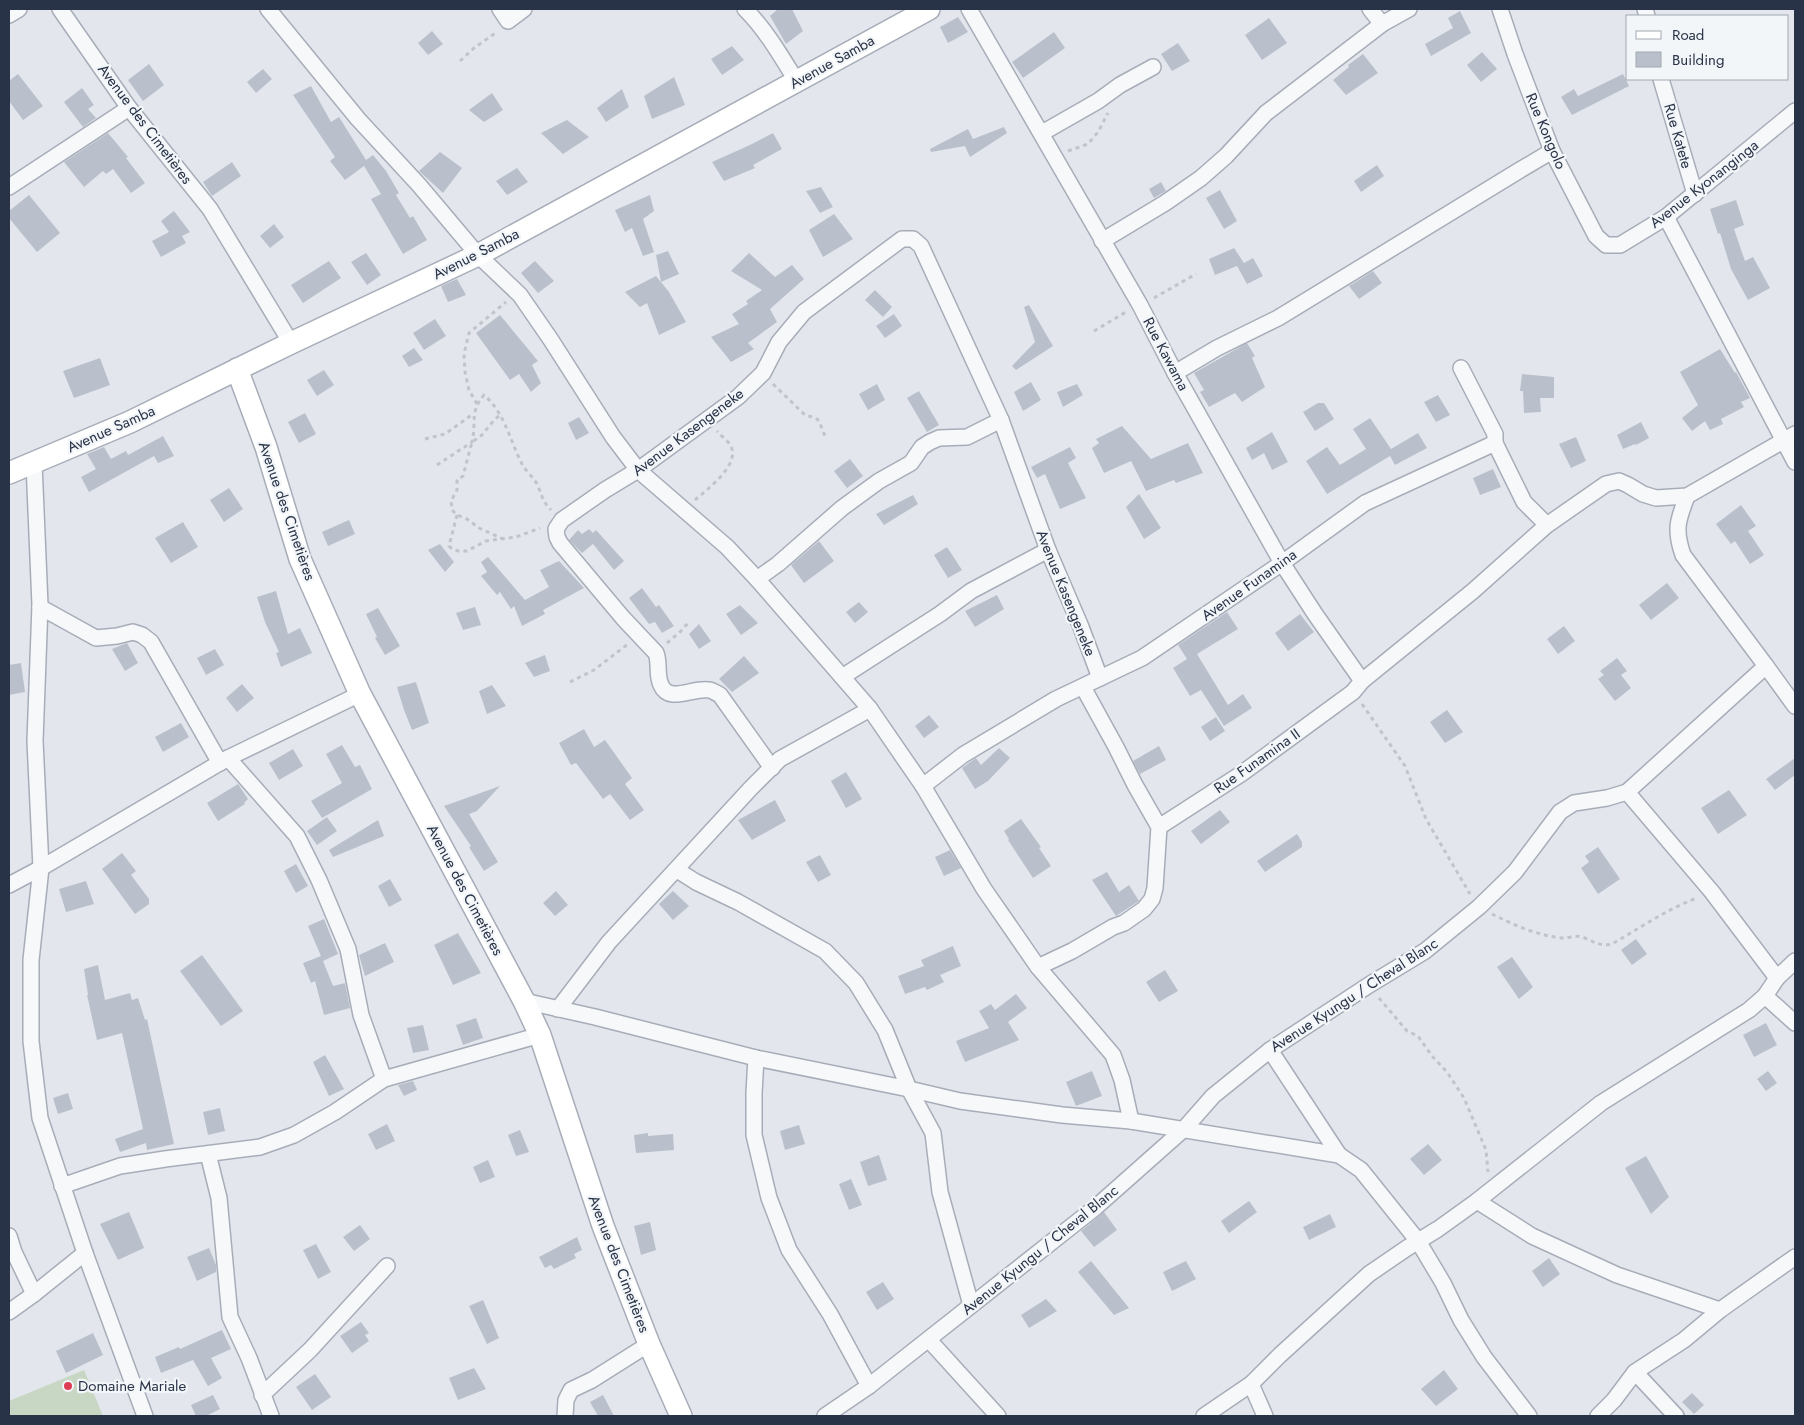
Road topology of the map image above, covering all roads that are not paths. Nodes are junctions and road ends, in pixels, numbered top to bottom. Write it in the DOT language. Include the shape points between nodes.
graph roads {
  1 [pos="19,9"];
  2 [pos="60,9"];
  3 [pos="268,9"];
  4 [pos="524,9"];
  5 [pos="745,9"];
  6 [pos="929,9"];
  7 [pos="970,9"];
  8 [pos="1370,9"];
  9 [pos="1409,9"];
  10 [pos="1500,9"];
  11 [pos="9,15"];
  12 [pos="504,15"];
  13 [pos="1382,24"];
  14 [pos="1153,67"];
  15 [pos="1661,80"];
  16 [pos="797,82"];
  17 [pos="129,108"];
  18 [pos="1795,111"];
  19 [pos="1042,133"];
  20 [pos="1552,152"];
  21 [pos="9,187"];
  22 [pos="1695,194"];
  23 [pos="1666,217"];
  24 [pos="1102,241"];
  25 [pos="1606,245"];
  26 [pos="478,255"];
  27 [pos="292,343"];
  28 [pos="1461,368"];
  29 [pos="237,369"];
  30 [pos="1175,373"];
  31 [pos="1000,420"];
  32 [pos="1790,438"];
  33 [pos="1495,443"];
  34 [pos="1795,462"];
  35 [pos="34,463"];
  36 [pos="638,470"];
  37 [pos="9,473"];
  38 [pos="1687,496"];
  39 [pos="1548,525"];
  40 [pos="1048,550"];
  41 [pos="1282,563"];
  42 [pos="757,579"];
  43 [pos="40,607"];
  44 [pos="1766,666"];
  45 [pos="842,677"];
  46 [pos="1100,678"];
  47 [pos="1358,686"];
  48 [pos="1083,687"];
  49 [pos="360,694"];
  50 [pos="1795,706"];
  51 [pos="870,709"];
  52 [pos="224,760"];
  53 [pos="772,768"];
  54 [pos="923,786"];
  55 [pos="1627,792"];
  56 [pos="1159,827"];
  57 [pos="41,868"];
  58 [pos="677,870"];
  59 [pos="9,885"];
  60 [pos="1795,961"];
  61 [pos="1038,967"];
  62 [pos="1777,978"];
  63 [pos="1765,996"];
  64 [pos="524,1002"];
  65 [pos="558,1009"];
  66 [pos="1795,1023"];
  67 [pos="540,1036"];
  68 [pos="1270,1050"];
  69 [pos="756,1058"];
  70 [pos="384,1079"];
  71 [pos="909,1088"];
  72 [pos="1131,1121"];
  73 [pos="1184,1129"];
  74 [pos="208,1154"];
  75 [pos="1339,1155"];
  76 [pos="62,1186"];
  77 [pos="1477,1202"];
  78 [pos="9,1236"];
  79 [pos="1418,1241"];
  80 [pos="85,1253"];
  81 [pos="1795,1257"];
  82 [pos="387,1266"];
  83 [pos="34,1294"];
  84 [pos="971,1305"];
  85 [pos="1720,1310"];
  86 [pos="9,1312"];
  87 [pos="929,1340"];
  88 [pos="649,1344"];
  89 [pos="1635,1372"];
  90 [pos="1251,1384"];
  91 [pos="869,1386"];
  92 [pos="262,1395"];
  93 [pos="145,1416"];
  94 [pos="271,1416"];
  95 [pos="565,1416"];
  96 [pos="681,1416"];
  97 [pos="825,1416"];
  98 [pos="998,1416"];
  99 [pos="1204,1416"];
  100 [pos="1265,1416"];
  101 [pos="1529,1416"];
  102 [pos="1598,1416"];
  103 [pos="1676,1416"];
  1 -- 11 [label="street"];
  2 -- 17 [label="street, Avenue des Cimetières"];
  3 -- 26 [label="street" via="358,119"];
  4 -- 12 [label="street"];
  5 -- 16 [label="street" via="775,45"];
  6 -- 16 [label="street, Avenue Samba"];
  7 -- 19 [label="street, Rue Kawama"];
  8 -- 13 [label="street"];
  9 -- 13 [label="street"];
  10 -- 20 [label="street, Rue Kongolo"];
  13 -- 24 [label="street" via="1266,113 1201,178"];
  14 -- 19 [label="street"];
  15 -- 22 [label="street, Rue Katete"];
  16 -- 26 [label="street, Avenue Samba"];
  17 -- 21 [label="street"];
  17 -- 27 [label="street, Avenue des Cimetières" via="210,209"];
  18 -- 22 [label="street, Avenue Kyonanginga"];
  19 -- 24 [label="street, Rue Kawama"];
  20 -- 25 [label="street, Rue Kongolo" via="1596,236"];
  20 -- 30 [label="street" via="1278,318"];
  22 -- 23 [label="street, Avenue Kyonanginga"];
  23 -- 25 [label="street, Avenue Kyonanginga" via="1620,245"];
  23 -- 32 [label="street"];
  24 -- 30 [label="street, Rue Kawama"];
  26 -- 27 [label="street, Avenue Samba"];
  26 -- 36 [label="street" via="520,296"];
  27 -- 29 [label="street, Avenue Samba"];
  28 -- 33 [label="street" via="1495,434"];
  29 -- 35 [label="street, Avenue Samba" via="130,422"];
  29 -- 49 [label="street, Avenue des Cimetières" via="266,447 300,559"];
  30 -- 41 [label="street, Rue Kawama"];
  31 -- 36 [label="street, Avenue Kasengeneke" via="921,246 913,239 902,239 804,312 780,342 763,373 738,397"];
  31 -- 40 [label="street, Avenue Kasengeneke"];
  31 -- 42 [label="street" via="967,437 939,438 922,447 911,463 879,481"];
  32 -- 34 [label="street"];
  32 -- 38 [label="street"];
  33 -- 39 [label="street" via="1524,502"];
  33 -- 41 [label="street, Avenue Funamina" via="1364,503"];
  35 -- 37 [label="street, Avenue Samba"];
  35 -- 43 [label="street"];
  36 -- 42 [label="street" via="727,547"];
  36 -- 53 [label="street, Avenue Kasengeneke" via="562,520 556,529 557,537 639,637 656,653 662,688 677,695 709,690 720,695"];
  38 -- 39 [label="street, Rue Funamina II" via="1656,498 1619,481 1606,484"];
  38 -- 44 [label="street" via="1677,524 1683,555"];
  39 -- 47 [label="street, Rue Funamina II"];
  40 -- 45 [label="street" via="971,591"];
  40 -- 46 [label="street, Avenue Kasengeneke"];
  41 -- 46 [label="street, Avenue Funamina" via="1142,658"];
  41 -- 47 [label="street, Rue Kawama"];
  42 -- 45 [label="street"];
  43 -- 52 [label="street" via="96,638 133,632 151,642"];
  43 -- 57 [label="street" via="36,741"];
  44 -- 50 [label="street"];
  44 -- 55 [label="street, Avenue Kyungu / Cheval Blanc"];
  45 -- 51 [label="street"];
  46 -- 48 [label="street, Avenue Funamina"];
  47 -- 56 [label="street, Rue Funamina II" via="1241,774"];
  48 -- 54 [label="street, Avenue Funamina" via="1056,699 970,750"];
  48 -- 56 [label="street"];
  49 -- 52 [label="street"];
  49 -- 64 [label="street, Avenue des Cimetières"];
  51 -- 53 [label="street" via="780,759"];
  51 -- 54 [label="street"];
  52 -- 57 [label="street"];
  52 -- 70 [label="street" via="302,844 348,949 361,1015"];
  53 -- 58 [label="street"];
  54 -- 61 [label="street" via="984,889"];
  55 -- 62 [label="street" via="1712,892"];
  55 -- 68 [label="street, Avenue Kyungu / Cheval Blanc" via="1574,803 1560,812 1514,872 1479,907 1425,951"];
  56 -- 61 [label="street" via="1152,900 1124,924"];
  57 -- 59 [label="street"];
  57 -- 76 [label="street" via="31,960 31,1041 40,1118"];
  58 -- 65 [label="street" via="609,942"];
  58 -- 71 [label="street" via="825,951 856,983 885,1030"];
  60 -- 62 [label="street"];
  61 -- 72 [label="street" via="1113,1055"];
  62 -- 63 [label="street"];
  63 -- 66 [label="street"];
  63 -- 77 [label="street" via="1749,1010 1601,1103"];
  64 -- 65 [label="street"];
  64 -- 67 [label="street, Avenue des Cimetières"];
  65 -- 69 [label="street"];
  67 -- 70 [label="street"];
  67 -- 88 [label="street, Avenue des Cimetières" via="603,1226"];
  68 -- 73 [label="street, Avenue Kyungu / Cheval Blanc" via="1213,1096"];
  68 -- 75 [label="street"];
  69 -- 71 [label="street"];
  69 -- 91 [label="street" via="754,1135 769,1198 789,1250 830,1314"];
  70 -- 74 [label="street" via="294,1135 260,1148"];
  71 -- 72 [label="street" via="960,1102"];
  71 -- 84 [label="street" via="933,1133 940,1192"];
  72 -- 73 [label="street"];
  73 -- 75 [label="street"];
  73 -- 84 [label="street, Avenue Kyungu / Cheval Blanc" via="1096,1207"];
  74 -- 76 [label="street" via="120,1166"];
  74 -- 92 [label="street" via="219,1198 230,1317"];
  75 -- 79 [label="street" via="1360,1170"];
  76 -- 80 [label="street"];
  77 -- 79 [label="street"];
  77 -- 85 [label="street" via="1532,1236 1617,1275"];
  78 -- 83 [label="street"];
  79 -- 90 [label="street" via="1369,1274"];
  79 -- 101 [label="street" via="1484,1357"];
  80 -- 83 [label="street"];
  80 -- 93 [label="street"];
  81 -- 85 [label="street"];
  82 -- 92 [label="street" via="310,1350"];
  83 -- 86 [label="street"];
  84 -- 87 [label="street, Avenue Kyungu / Cheval Blanc"];
  85 -- 89 [label="street" via="1684,1340"];
  87 -- 91 [label="street, Avenue Kyungu / Cheval Blanc"];
  87 -- 98 [label="street"];
  88 -- 95 [label="street" via="571,1390 566,1400"];
  88 -- 96 [label="street, Avenue des Cimetières"];
  89 -- 102 [label="street"];
  89 -- 103 [label="street"];
  90 -- 99 [label="street"];
  90 -- 100 [label="street"];
  91 -- 97 [label="street, Avenue Kyungu / Cheval Blanc"];
  92 -- 94 [label="street"];
}
